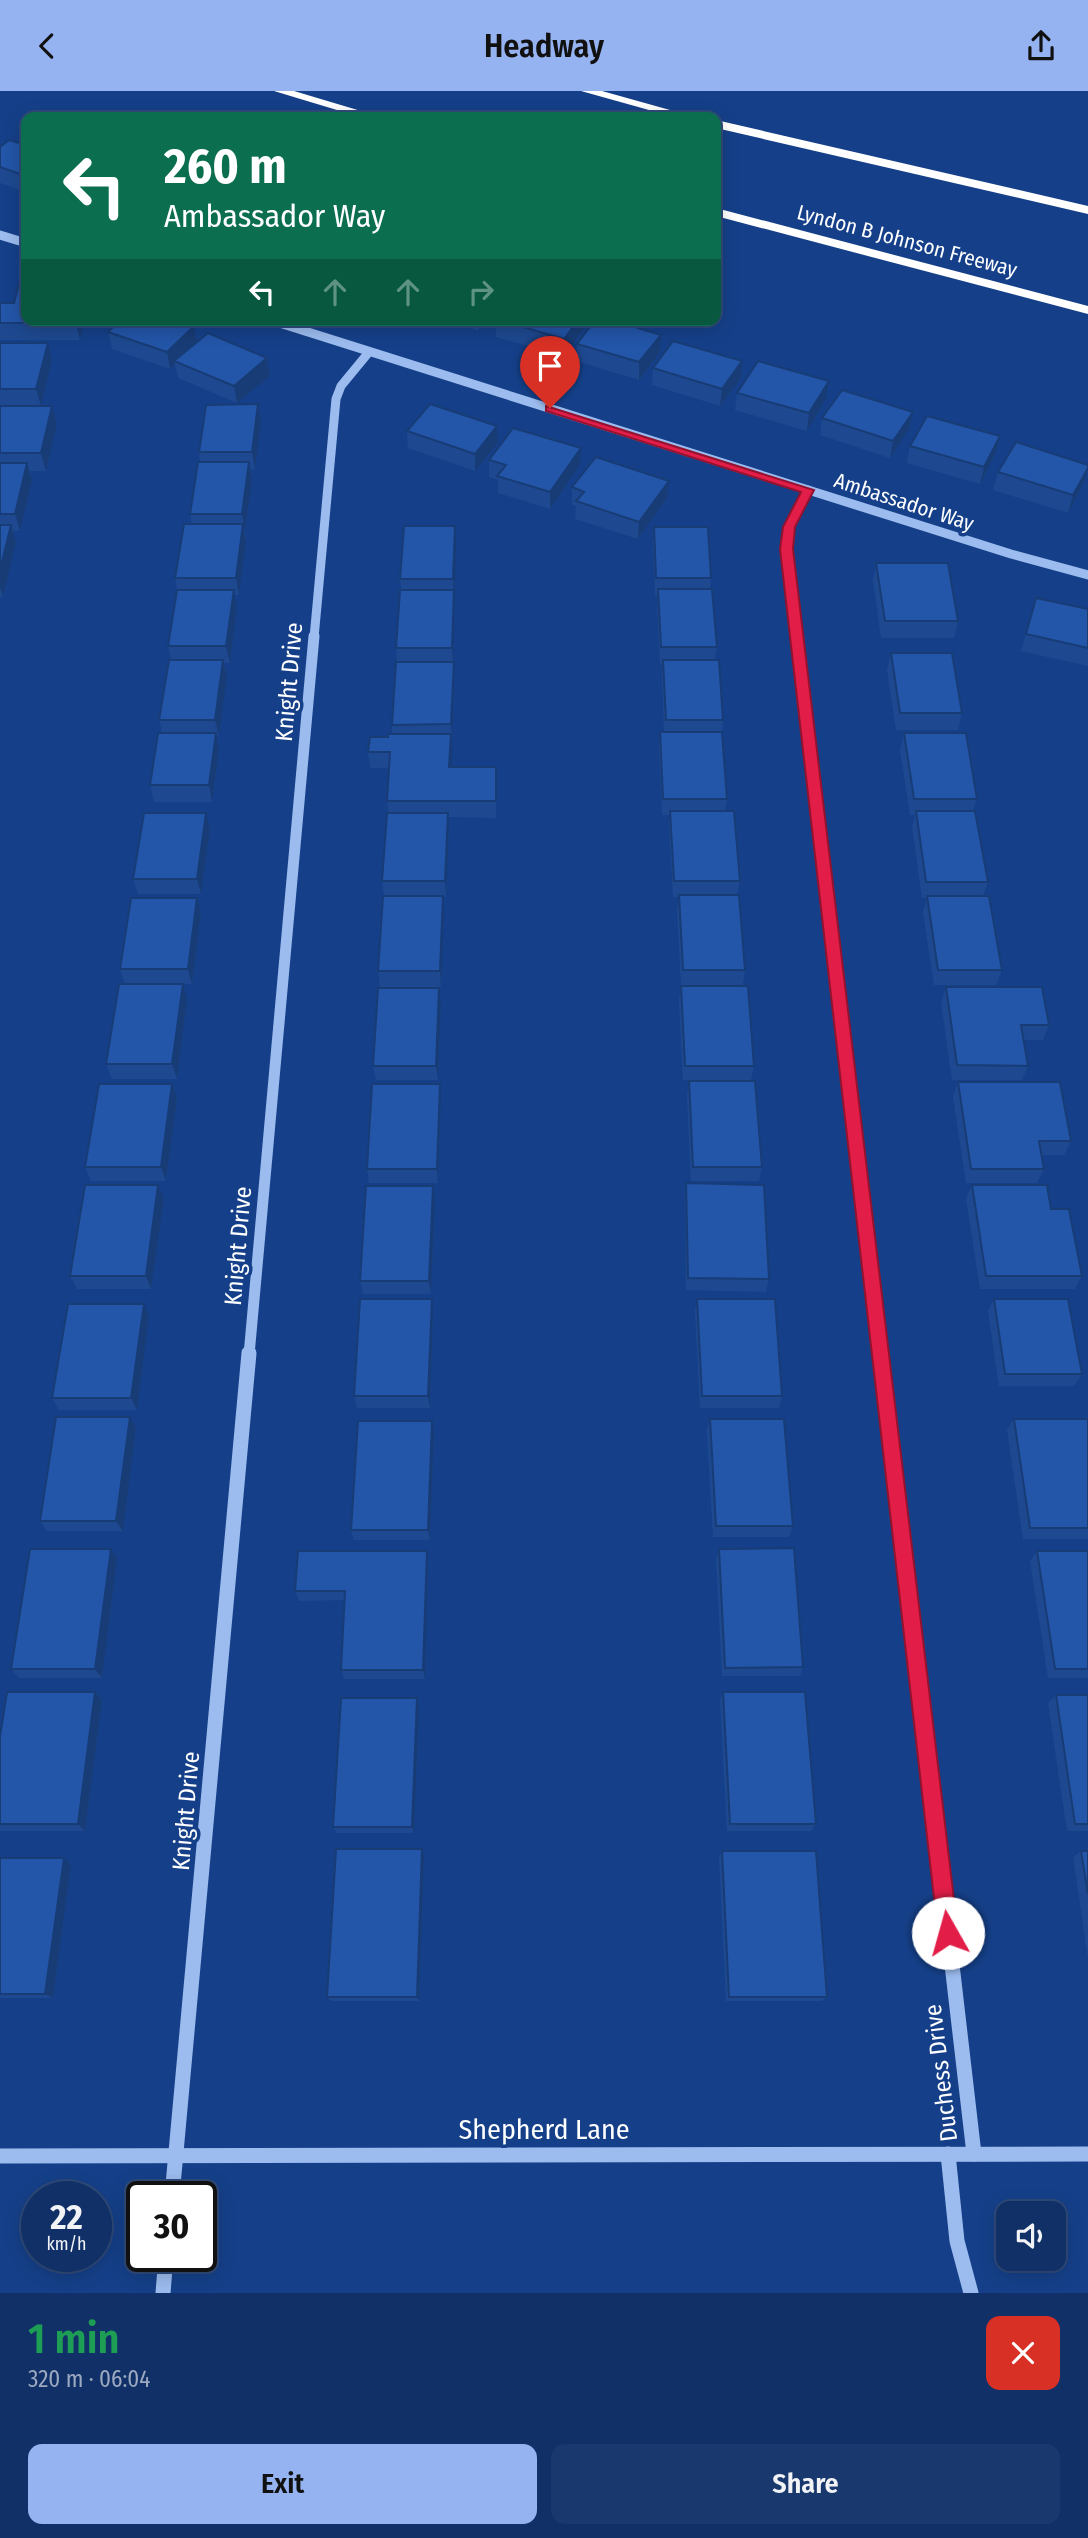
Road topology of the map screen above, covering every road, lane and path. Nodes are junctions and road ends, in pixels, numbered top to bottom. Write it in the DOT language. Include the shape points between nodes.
graph roads {
  1 [pos="280,91"];
  2 [pos="587,91"];
  3 [pos="356,112"];
  4 [pos="669,112"];
  5 [pos="721,125"];
  6 [pos="860,157"];
  7 [pos="1088,199"];
  8 [pos="1088,210"];
  9 [pos="721,213"];
  10 [pos="0,235"];
  11 [pos="21,241"];
  12 [pos="1088,310"];
  13 [pos="289,326"];
  14 [pos="369,352"];
  15 [pos="808,490"];
  16 [pos="1088,575"];
  17 [pos="948,2154"];
  18 [pos="974,2154"];
  19 [pos="1088,2154"];
  20 [pos="0,2156"];
  21 [pos="176,2156"];
  22 [pos="174,2181"];
  23 [pos="165,2272"];
  24 [pos="163,2293"];
  25 [pos="971,2293"];
  1 -- 3 [label="highway"];
  2 -- 4 [label="highway"];
  5 -- 6 [label="highway"];
  6 -- 7 [label="highway"];
  6 -- 8 [label="highway"];
  9 -- 12 [label="highway, Lyndon B Johnson Freeway"];
  10 -- 11 [label="street"];
  13 -- 14 [label="street, Ambassador Way"];
  14 -- 15 [label="street, Ambassador Way"];
  14 -- 21 [label="street, Knight Drive" via="341,386 336,400"];
  15 -- 16 [label="street, Ambassador Way"];
  15 -- 18 [label="street, Duchess Drive" via="789,527 787,549"];
  17 -- 18 [label="street, Shepherd Lane"];
  17 -- 21 [label="street, Shepherd Lane"];
  17 -- 25 [label="street" via="957,2256"];
  18 -- 19 [label="street, Shepherd Lane"];
  20 -- 21 [label="street, Shepherd Lane"];
  21 -- 22 [label="street, Knight Drive"];
  23 -- 24 [label="street"];
}
